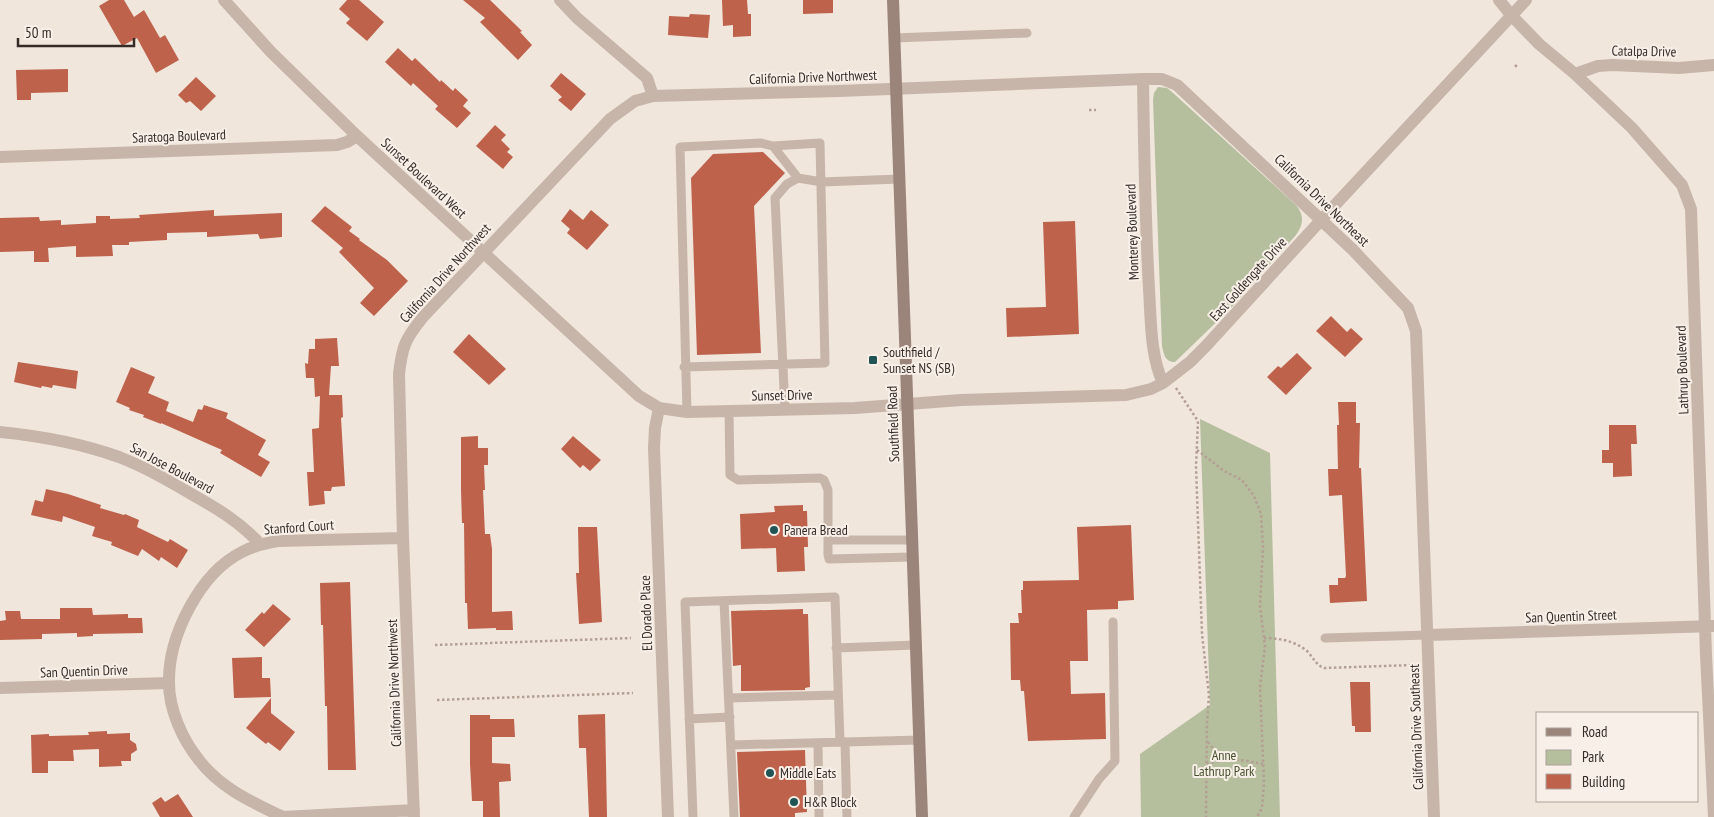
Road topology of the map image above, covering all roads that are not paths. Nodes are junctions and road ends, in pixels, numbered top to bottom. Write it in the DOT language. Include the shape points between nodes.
graph roads {
  1 [pos="224,0"];
  2 [pos="560,0"];
  3 [pos="893,0"];
  4 [pos="1499,0"];
  5 [pos="1526,0"];
  6 [pos="1511,15"];
  7 [pos="1028,33"];
  8 [pos="894,38"];
  9 [pos="1714,65"];
  10 [pos="1576,74"];
  11 [pos="1143,79"];
  12 [pos="896,89"];
  13 [pos="653,96"];
  14 [pos="357,136"];
  15 [pos="772,146"];
  16 [pos="0,157"];
  17 [pos="798,178"];
  18 [pos="899,179"];
  19 [pos="822,182"];
  20 [pos="1322,219"];
  21 [pos="484,254"];
  22 [pos="783,364"];
  23 [pos="684,367"];
  24 [pos="1169,383"];
  25 [pos="907,403"];
  26 [pos="659,408"];
  27 [pos="785,410"];
  28 [pos="729,411"];
  29 [pos="686,412"];
  30 [pos="0,432"];
  31 [pos="403,538"];
  32 [pos="828,540"];
  33 [pos="912,540"];
  34 [pos="260,544"];
  35 [pos="912,557"];
  36 [pos="724,601"];
  37 [pos="1112,622"];
  38 [pos="1710,627"];
  39 [pos="1428,636"];
  40 [pos="1325,638"];
  41 [pos="916,645"];
  42 [pos="836,648"];
  43 [pos="168,683"];
  44 [pos="0,688"];
  45 [pos="838,695"];
  46 [pos="729,698"];
  47 [pos="730,717"];
  48 [pos="689,719"];
  49 [pos="919,740"];
  50 [pos="842,742"];
  51 [pos="818,743"];
  52 [pos="731,745"];
  53 [pos="414,814"];
  54 [pos="283,817"];
  55 [pos="668,817"];
  56 [pos="693,817"];
  57 [pos="734,817"];
  58 [pos="819,817"];
  59 [pos="847,817"];
  60 [pos="922,817"];
  61 [pos="1074,817"];
  62 [pos="1434,817"];
  63 [pos="1714,817"];
  1 -- 14 [label="street, Sunset Boulevard West" via="271,52"];
  2 -- 13 [label="street" via="647,78"];
  3 -- 8 [label="main road, Southfield Road"];
  4 -- 6 [label="street, Lathrup Boulevard"];
  5 -- 6 [label="street, East Goldengate Drive"];
  6 -- 10 [label="street, Lathrup Boulevard" via="1538,44"];
  6 -- 20 [label="street, East Goldengate Drive"];
  7 -- 8 [label="lane"];
  8 -- 12 [label="main road, Southfield Road"];
  9 -- 10 [label="street, Catalpa Drive" via="1679,68 1612,65"];
  10 -- 38 [label="street, Lathrup Boulevard" via="1632,128 1682,185 1691,209"];
  11 -- 12 [label="street, California Drive Northeast"];
  11 -- 20 [label="street, California Drive Northeast" via="1162,79 1177,85"];
  11 -- 24 [label="street, Monterey Boulevard" via="1152,327 1157,367"];
  12 -- 13 [label="street, California Drive Northwest"];
  12 -- 18 [label="main road, Southfield Road"];
  13 -- 21 [label="street, California Drive Northwest" via="635,101 610,119"];
  14 -- 16 [label="street, Saratoga Boulevard" via="336,145"];
  14 -- 21 [label="street, Sunset Boulevard West"];
  15 -- 17 [label="lane"];
  15 -- 19 [label="lane" via="820,144"];
  15 -- 23 [label="lane" via="761,143 680,146"];
  17 -- 19 [label="lane"];
  17 -- 22 [label="lane" via="787,184 775,198"];
  18 -- 19 [label="lane"];
  18 -- 25 [label="main road, Southfield Road"];
  19 -- 22 [label="lane" via="826,363"];
  20 -- 24 [label="street, East Goldengate Drive" via="1226,326"];
  20 -- 39 [label="street, California Drive Northeast" via="1408,308 1416,331"];
  21 -- 26 [label="street, Sunset Boulevard West" via="639,396"];
  21 -- 31 [label="street, California Drive Northwest" via="422,317 408,336 401,353"];
  22 -- 23 [label="lane"];
  22 -- 27 [label="lane"];
  23 -- 29 [label="lane"];
  24 -- 25 [label="street, East Goldengate Drive" via="1126,395"];
  25 -- 27 [label="street, Sunset Drive"];
  25 -- 33 [label="main road, Southfield Road"];
  26 -- 29 [label="street, Sunset Drive"];
  26 -- 55 [label="street, El Dorado Place" via="654,448"];
  27 -- 28 [label="street, Sunset Drive"];
  28 -- 29 [label="street, Sunset Drive"];
  28 -- 32 [label="lane" via="730,474 738,480 824,480 828,490"];
  30 -- 34 [label="street, San Jose Boulevard" via="55,439 119,457 222,511 250,532"];
  31 -- 34 [label="street, Stanford Court"];
  31 -- 53 [label="street, California Drive Northwest"];
  32 -- 33 [label="lane"];
  32 -- 35 [label="lane" via="830,559"];
  33 -- 35 [label="main road, Southfield Road"];
  34 -- 43 [label="street, Stanford Court" via="240,552 196,594 172,650"];
  35 -- 41 [label="main road, Southfield Road"];
  36 -- 42 [label="lane" via="835,598"];
  36 -- 46 [label="lane"];
  36 -- 48 [label="lane" via="685,602"];
  37 -- 61 [label="lane" via="1115,761"];
  38 -- 39 [label="street, San Quentin Street"];
  38 -- 63 [label="street, Lathrup Boulevard"];
  39 -- 40 [label="lane"];
  39 -- 62 [label="street, California Drive Southeast"];
  41 -- 42 [label="lane"];
  41 -- 49 [label="main road, Southfield Road"];
  42 -- 45 [label="lane"];
  43 -- 44 [label="street, San Quentin Drive"];
  43 -- 54 [label="street, Stanford Court" via="184,738 199,760 218,780 244,798"];
  45 -- 46 [label="lane"];
  45 -- 50 [label="lane"];
  46 -- 47 [label="lane"];
  47 -- 48 [label="lane"];
  47 -- 52 [label="lane"];
  48 -- 56 [label="lane"];
  49 -- 50 [label="lane"];
  49 -- 60 [label="main road, Southfield Road"];
  50 -- 51 [label="lane"];
  50 -- 59 [label="lane"];
  51 -- 52 [label="lane"];
  51 -- 58 [label="lane"];
  52 -- 57 [label="lane"];
  53 -- 54 [label="street, Stanford Court"];
}
